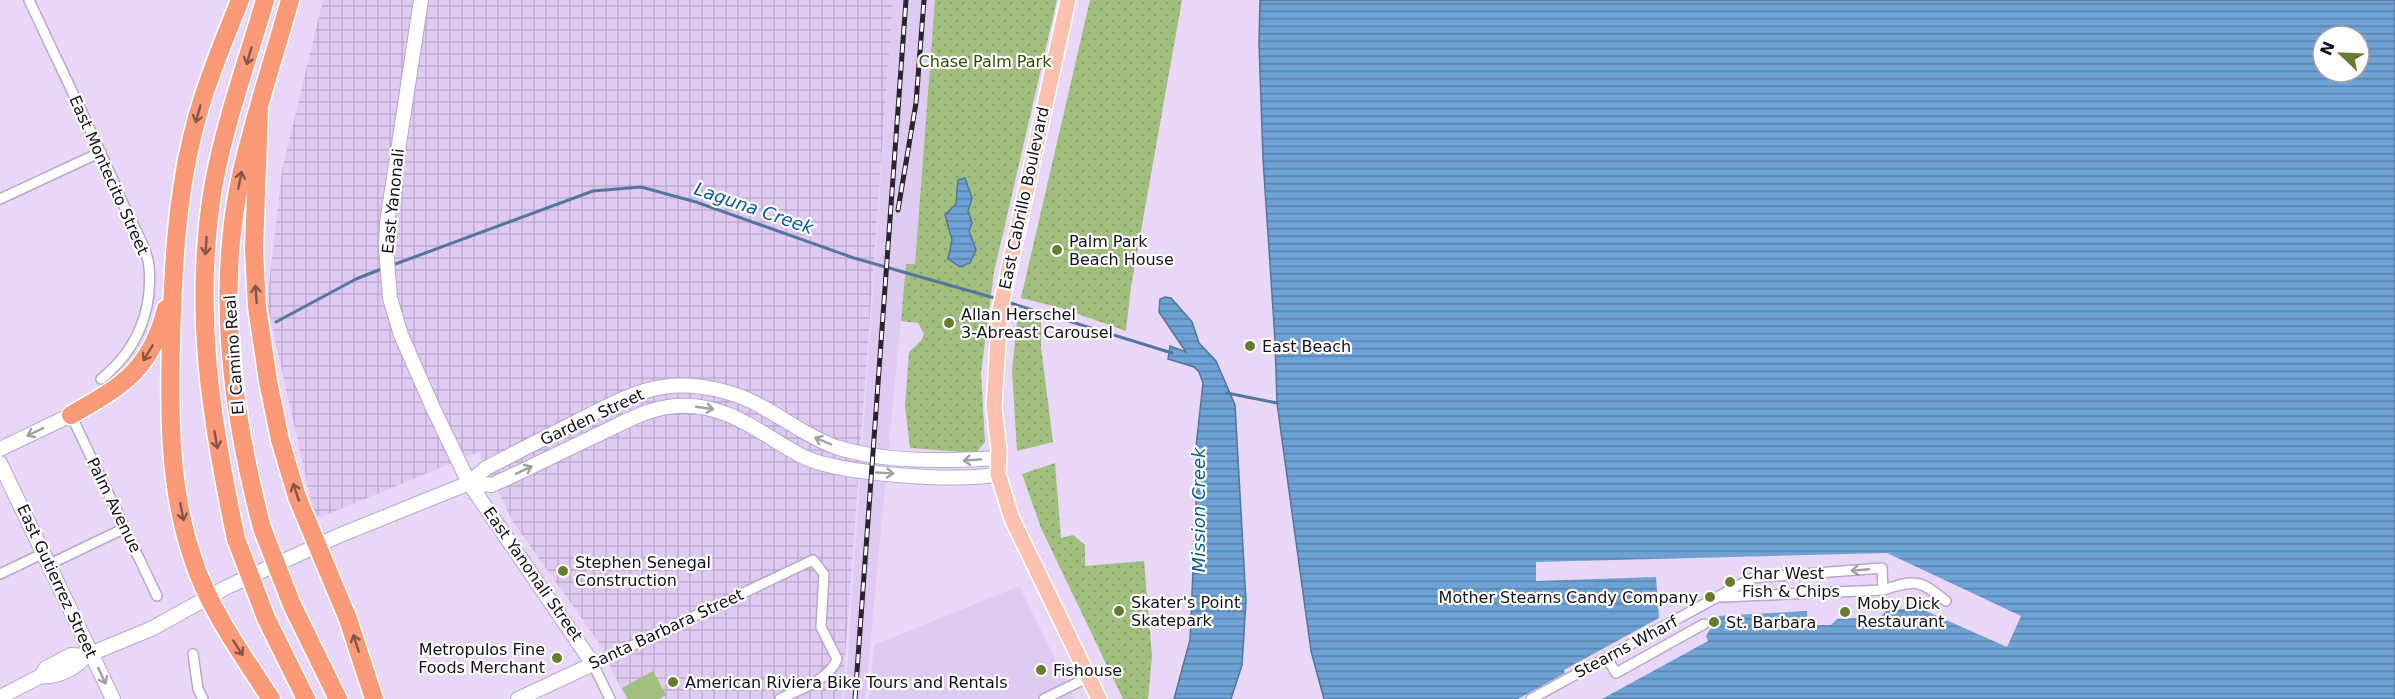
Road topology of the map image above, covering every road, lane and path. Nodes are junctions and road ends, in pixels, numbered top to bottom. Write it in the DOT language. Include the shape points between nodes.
graph roads {
  1 [pos="29,0"];
  2 [pos="240,0"];
  3 [pos="265,0"];
  4 [pos="290,0"];
  5 [pos="421,0"];
  6 [pos="1068,0"];
  7 [pos="259,110"];
  8 [pos="101,152"];
  9 [pos="0,199"];
  10 [pos="172,278"];
  11 [pos="101,379"];
  12 [pos="71,415"];
  13 [pos="0,449"];
  14 [pos="0,463"];
  15 [pos="998,466"];
  16 [pos="469,483"];
  17 [pos="125,528"];
  18 [pos="319,545"];
  19 [pos="47,558"];
  20 [pos="0,574"];
  21 [pos="1883,590"];
  22 [pos="157,596"];
  23 [pos="209,597"];
  24 [pos="1722,597"];
  25 [pos="1946,601"];
  26 [pos="1704,624"];
  27 [pos="193,654"];
  28 [pos="88,655"];
  29 [pos="1607,657"];
  30 [pos="593,664"];
  31 [pos="1089,677"];
  32 [pos="0,697"];
  33 [pos="113,699"];
  34 [pos="203,699"];
  35 [pos="271,699"];
  36 [pos="306,699"];
  37 [pos="338,699"];
  38 [pos="374,699"];
  39 [pos="519,699"];
  40 [pos="610,699"];
  41 [pos="780,699"];
  42 [pos="1044,699"];
  43 [pos="1099,699"];
  44 [pos="1531,699"];
  1 -- 8 [label="street, East Montecito Street"];
  2 -- 10 [label="highway, one-way" via="191,139"];
  3 -- 36 [label="highway, El Camino Real, one-way, bridge" via="217,170 205,268 204,334 208,392 236,539 266,618"];
  4 -- 7 [label="highway, El Camino Real"];
  5 -- 16 [label="main road, East Yanonali" via="386,247 387,281 394,314 411,357"];
  6 -- 15 [label="main road, East Cabrillo Boulevard" via="1000,310 994,372"];
  18 -- 7 [label="highway, one-way" via="297,497 280,440 257,307 254,249"];
  37 -- 7 [label="highway, El Camino Real, one-way, bridge" via="292,605 262,528 237,418 229,320 230,263 242,171"];
  8 -- 9 [label="street"];
  8 -- 11 [label="street, East Montecito Street" via="149,264 146,314 138,337 122,361"];
  10 -- 12 [label="highway, one-way" via="161,326 139,367 125,383"];
  10 -- 23 [label="highway, one-way" via="170,385 175,475 191,554"];
  12 -- 13 [label="main road, one-way"];
  12 -- 17 [label="street, Palm Avenue"];
  14 -- 19 [label="main road, East Gutierrez Street"];
  16 -- 15 [label="main road, Garden Street, one-way" via="492,485 645,412 678,406 702,406 728,413 804,457 829,466 971,478"];
  15 -- 16 [label="main road, Garden Street, one-way" via="838,447 747,399 708,388 665,386 615,403 483,470"];
  15 -- 31 [label="main road, East Cabrillo Boulevard" via="1012,519"];
  16 -- 18 [label="main road, Garden Street"];
  16 -- 30 [label="main road, East Yanonali Street"];
  17 -- 19 [label="street"];
  17 -- 22 [label="street, Palm Avenue"];
  18 -- 23 [label="main road, Garden Street"];
  38 -- 18 [label="highway, one-way"];
  19 -- 20 [label="street"];
  19 -- 28 [label="main road, East Gutierrez Street"];
  21 -- 24 [label="street, Stearns Wharf"];
  21 -- 24 [label="street, Stearns Wharf, one-way" via="1882,568 1752,579"];
  21 -- 25 [label="street, Stearns Wharf" via="1904,583 1926,584"];
  23 -- 28 [label="main road, Garden Street" via="151,629"];
  23 -- 35 [label="highway, one-way"];
  24 -- 29 [label="street, Stearns Wharf"];
  26 -- 29 [label="street" via="1616,673"];
  27 -- 34 [label="street"];
  28 -- 32 [label="main road, Garden Street" via="77,665 50,677 41,676"];
  28 -- 33 [label="main road, East Gutierrez Street, one-way"];
  29 -- 44 [label="street, Stearns Wharf"];
  30 -- 39 [label="main road, Santa Barbara Street"];
  30 -- 40 [label="street, East Yanonali Street"];
  30 -- 41 [label="street, Santa Barbara Street" via="813,560 824,574 821,627 835,663 825,676"];
  31 -- 42 [label="street"];
  31 -- 43 [label="main road, East Cabrillo Boulevard"];
}
